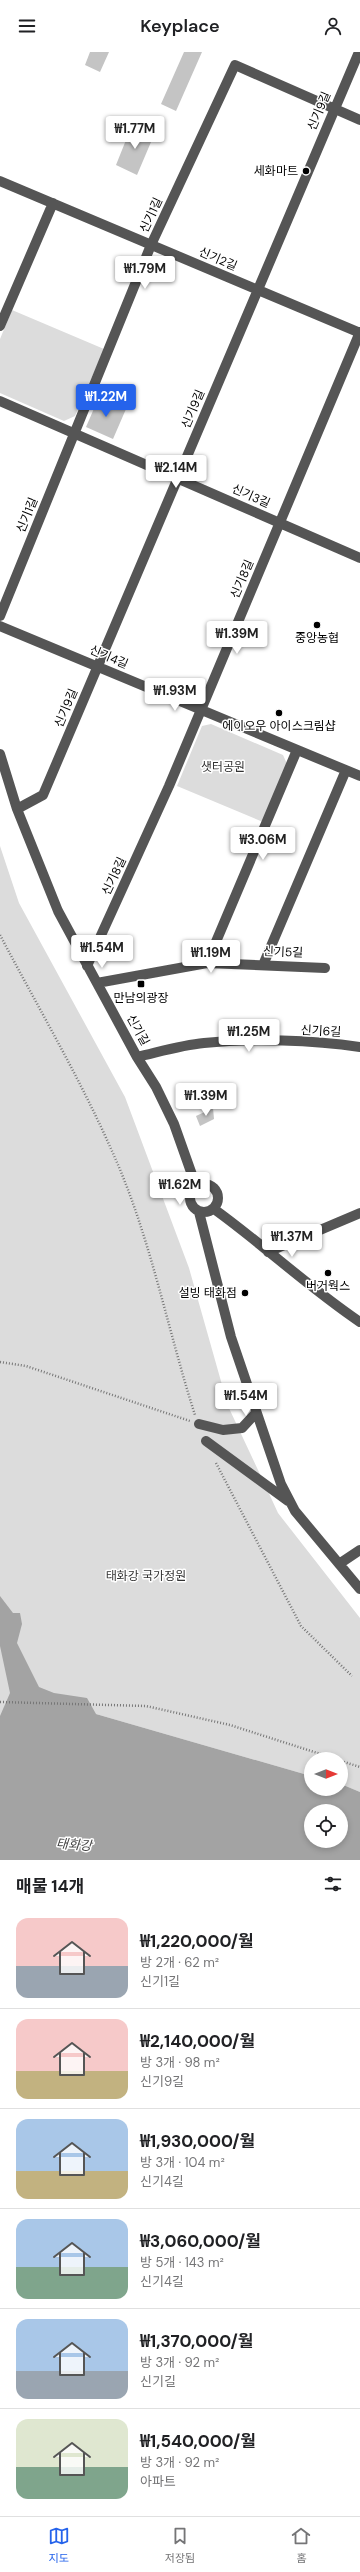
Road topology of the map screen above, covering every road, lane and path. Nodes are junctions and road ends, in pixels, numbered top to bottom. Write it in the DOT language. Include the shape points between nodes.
graph roads {
  1 [pos="359,52"];
  2 [pos="334,109"];
  3 [pos="360,120"];
  4 [pos="0,181"];
  5 [pos="52,204"];
  6 [pos="152,245"];
  7 [pos="258,290"];
  8 [pos="0,326"];
  9 [pos="360,333"];
  10 [pos="0,400"];
  11 [pos="74,433"];
  12 [pos="177,478"];
  13 [pos="280,523"];
  14 [pos="360,558"];
  15 [pos="0,616"];
  16 [pos="0,626"];
  17 [pos="97,666"];
  18 [pos="201,711"];
  19 [pos="297,750"];
  20 [pos="0,754"];
  21 [pos="346,770"];
  22 [pos="360,776"];
  23 [pos="18,809"];
  24 [pos="0,935"];
  25 [pos="207,963"];
  26 [pos="263,964"];
  27 [pos="87,966"];
  28 [pos="325,968"];
  29 [pos="97,984"];
  30 [pos="360,1047"];
  31 [pos="138,1057"];
  32 [pos="196,1186"];
  33 [pos="214,1209"];
  34 [pos="199,1212"];
  35 [pos="360,1213"];
  36 [pos="268,1252"];
  37 [pos="360,1322"];
  38 [pos="0,1362"];
  39 [pos="256,1413"];
  40 [pos="199,1424"];
  41 [pos="206,1441"];
  42 [pos="215,1461"];
  43 [pos="289,1502"];
  44 [pos="360,1550"];
  45 [pos="339,1564"];
  46 [pos="360,1589"];
  47 [pos="352,1676"];
  48 [pos="0,1702"];
  49 [pos="314,1752"];
  50 [pos="348,1763"];
  51 [pos="360,1767"];
  1 -- 2 [label="street, 신기9길"];
  2 -- 3 [label="street, 신기1길"];
  2 -- 6 [label="street, 신기1길" via="234,65"];
  2 -- 7 [label="street, 신기9길"];
  4 -- 5 [label="street, 신기2길"];
  5 -- 6 [label="street, 신기2길"];
  5 -- 8 [label="street"];
  6 -- 7 [label="street, 신기2길"];
  6 -- 11 [label="street, 신기1길"];
  7 -- 9 [label="street, 신기2길"];
  7 -- 12 [label="street, 신기9길"];
  9 -- 13 [label="street, 신기8길"];
  10 -- 11 [label="street, 신기3길"];
  11 -- 12 [label="street, 신기3길"];
  11 -- 15 [label="street, 신기1길"];
  12 -- 13 [label="street, 신기3길"];
  12 -- 17 [label="street, 신기9길"];
  13 -- 14 [label="street, 신기3길"];
  13 -- 18 [label="street, 신기8길"];
  16 -- 17 [label="street, 신기4길"];
  17 -- 18 [label="street, 신기4길"];
  17 -- 23 [label="street, 신기9길" via="43,795"];
  18 -- 19 [label="street, 신기4길"];
  18 -- 27 [label="street, 신기8길"];
  19 -- 21 [label="street, 신기4길"];
  19 -- 25 [label="street"];
  20 -- 23 [label="street, 신기길"];
  21 -- 22 [label="street, 신기4길"];
  21 -- 26 [label="street"];
  23 -- 27 [label="street, 신기길" via="58,911"];
  24 -- 40 [label="path" via="104,1134 121,1173 154,1267"];
  25 -- 26 [label="street, 신기5길"];
  25 -- 29 [label="street, 신기5길"];
  26 -- 28 [label="street, 신기5길"];
  27 -- 29 [label="street, 신기길"];
  29 -- 31 [label="street, 신기길"];
  30 -- 31 [label="street, 신기6길" via="332,1043 203,1043"];
  31 -- 32 [label="street, 신기길" via="174,1124"];
  32 -- 33 [label="street" via="206,1184 215,1189 218,1198"];
  32 -- 34 [label="street" via="191,1190 189,1200"];
  33 -- 34 [label="street"];
  33 -- 36 [label="street" via="244,1230"];
  34 -- 39 [label="street" via="231,1337"];
  35 -- 36 [label="street"];
  36 -- 37 [label="street" via="317,1293"];
  38 -- 40 [label="path" via="26,1366"];
  39 -- 40 [label="street" via="242,1428 224,1430"];
  39 -- 43 [label="street"];
  41 -- 43 [label="street"];
  42 -- 47 [label="path" via="301,1626"];
  43 -- 45 [label="street"];
  44 -- 45 [label="street"];
  45 -- 46 [label="street"];
  48 -- 49 [label="path" via="125,1704 167,1709 230,1725"];
  50 -- 51 [label="path"];
}
